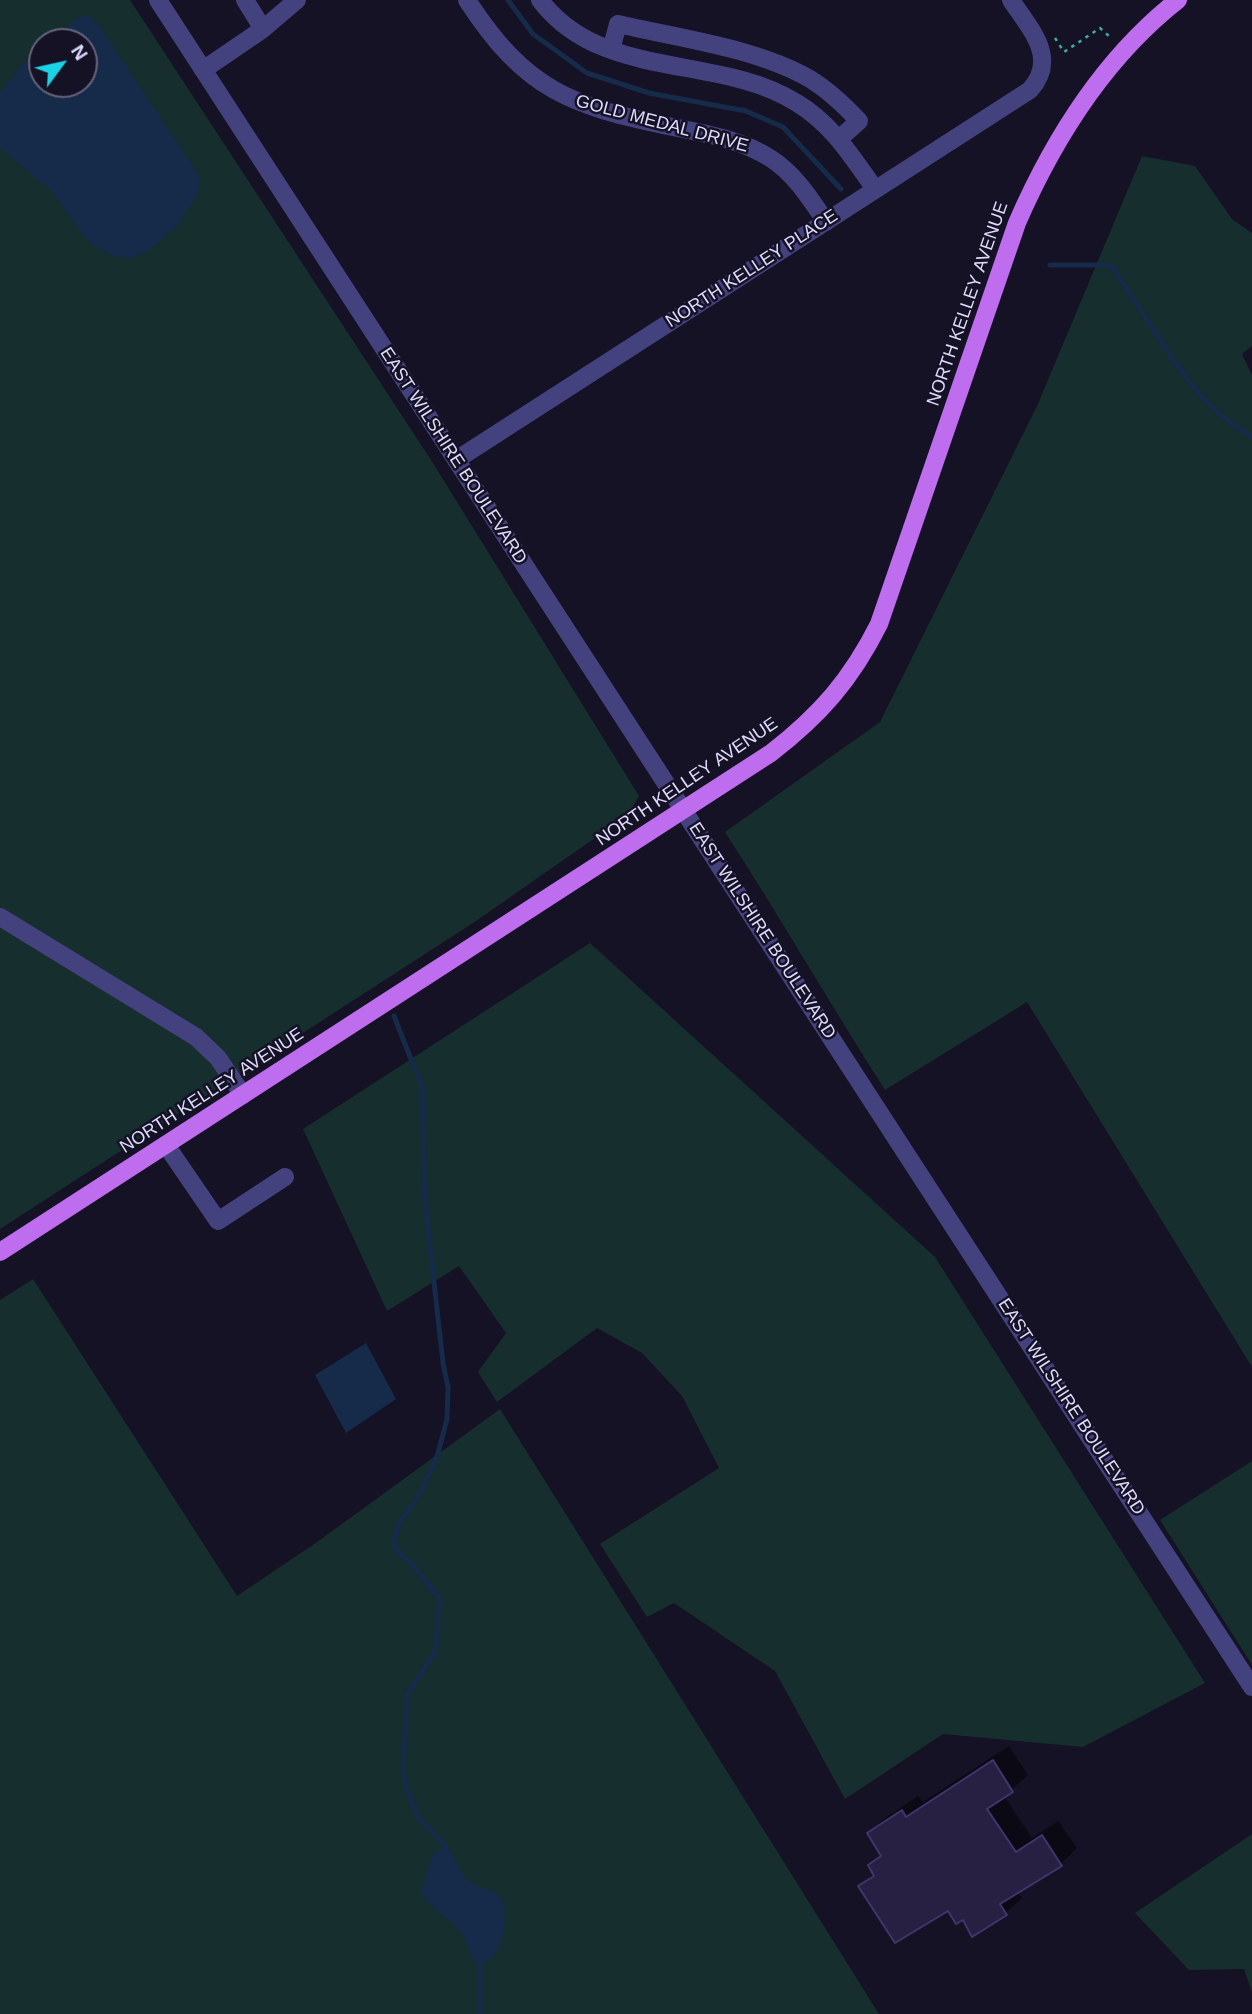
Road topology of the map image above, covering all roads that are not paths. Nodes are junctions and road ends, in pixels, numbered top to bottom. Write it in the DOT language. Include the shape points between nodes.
graph roads {
  1 [pos="158,0"];
  2 [pos="245,0"];
  3 [pos="297,0"];
  4 [pos="467,0"];
  5 [pos="540,0"];
  6 [pos="1011,0"];
  7 [pos="1178,0"];
  8 [pos="263,29"];
  9 [pos="611,50"];
  10 [pos="203,70"];
  11 [pos="839,139"];
  12 [pos="875,190"];
  13 [pos="826,222"];
  14 [pos="456,460"];
  15 [pos="684,810"];
  16 [pos="0,918"];
  17 [pos="243,1095"];
  18 [pos="166,1145"];
  19 [pos="285,1177"];
  20 [pos="0,1252"];
  21 [pos="1252,1687"];
  1 -- 10 [label="street, EAST WILSHIRE BOULEVARD"];
  2 -- 8 [label="street"];
  3 -- 8 [label="street"];
  4 -- 13 [label="street, GOLD MEDAL DRIVE" via="508,55 559,94 612,114 748,145 790,174"];
  5 -- 9 [label="street" via="571,31"];
  6 -- 12 [label="street, NORTH KELLEY PLACE" via="1041,48 1044,61 1038,81 1020,98"];
  7 -- 15 [label="main road, NORTH KELLEY AVENUE" via="1093,88 1035,182 891,592 855,668 826,706 800,730"];
  8 -- 10 [label="street"];
  9 -- 11 [label="street" via="771,90 797,103"];
  9 -- 11 [label="street" via="618,24 782,65 810,79 859,121"];
  10 -- 14 [label="street, EAST WILSHIRE BOULEVARD"];
  11 -- 12 [label="street"];
  12 -- 13 [label="street, NORTH KELLEY PLACE"];
  13 -- 14 [label="street, NORTH KELLEY PLACE"];
  14 -- 15 [label="street, EAST WILSHIRE BOULEVARD"];
  15 -- 17 [label="main road, NORTH KELLEY AVENUE"];
  15 -- 21 [label="street, EAST WILSHIRE BOULEVARD"];
  16 -- 17 [label="street" via="196,1037 218,1058"];
  17 -- 18 [label="main road, NORTH KELLEY AVENUE"];
  18 -- 19 [label="street" via="218,1221"];
  18 -- 20 [label="main road, NORTH KELLEY AVENUE"];
}
